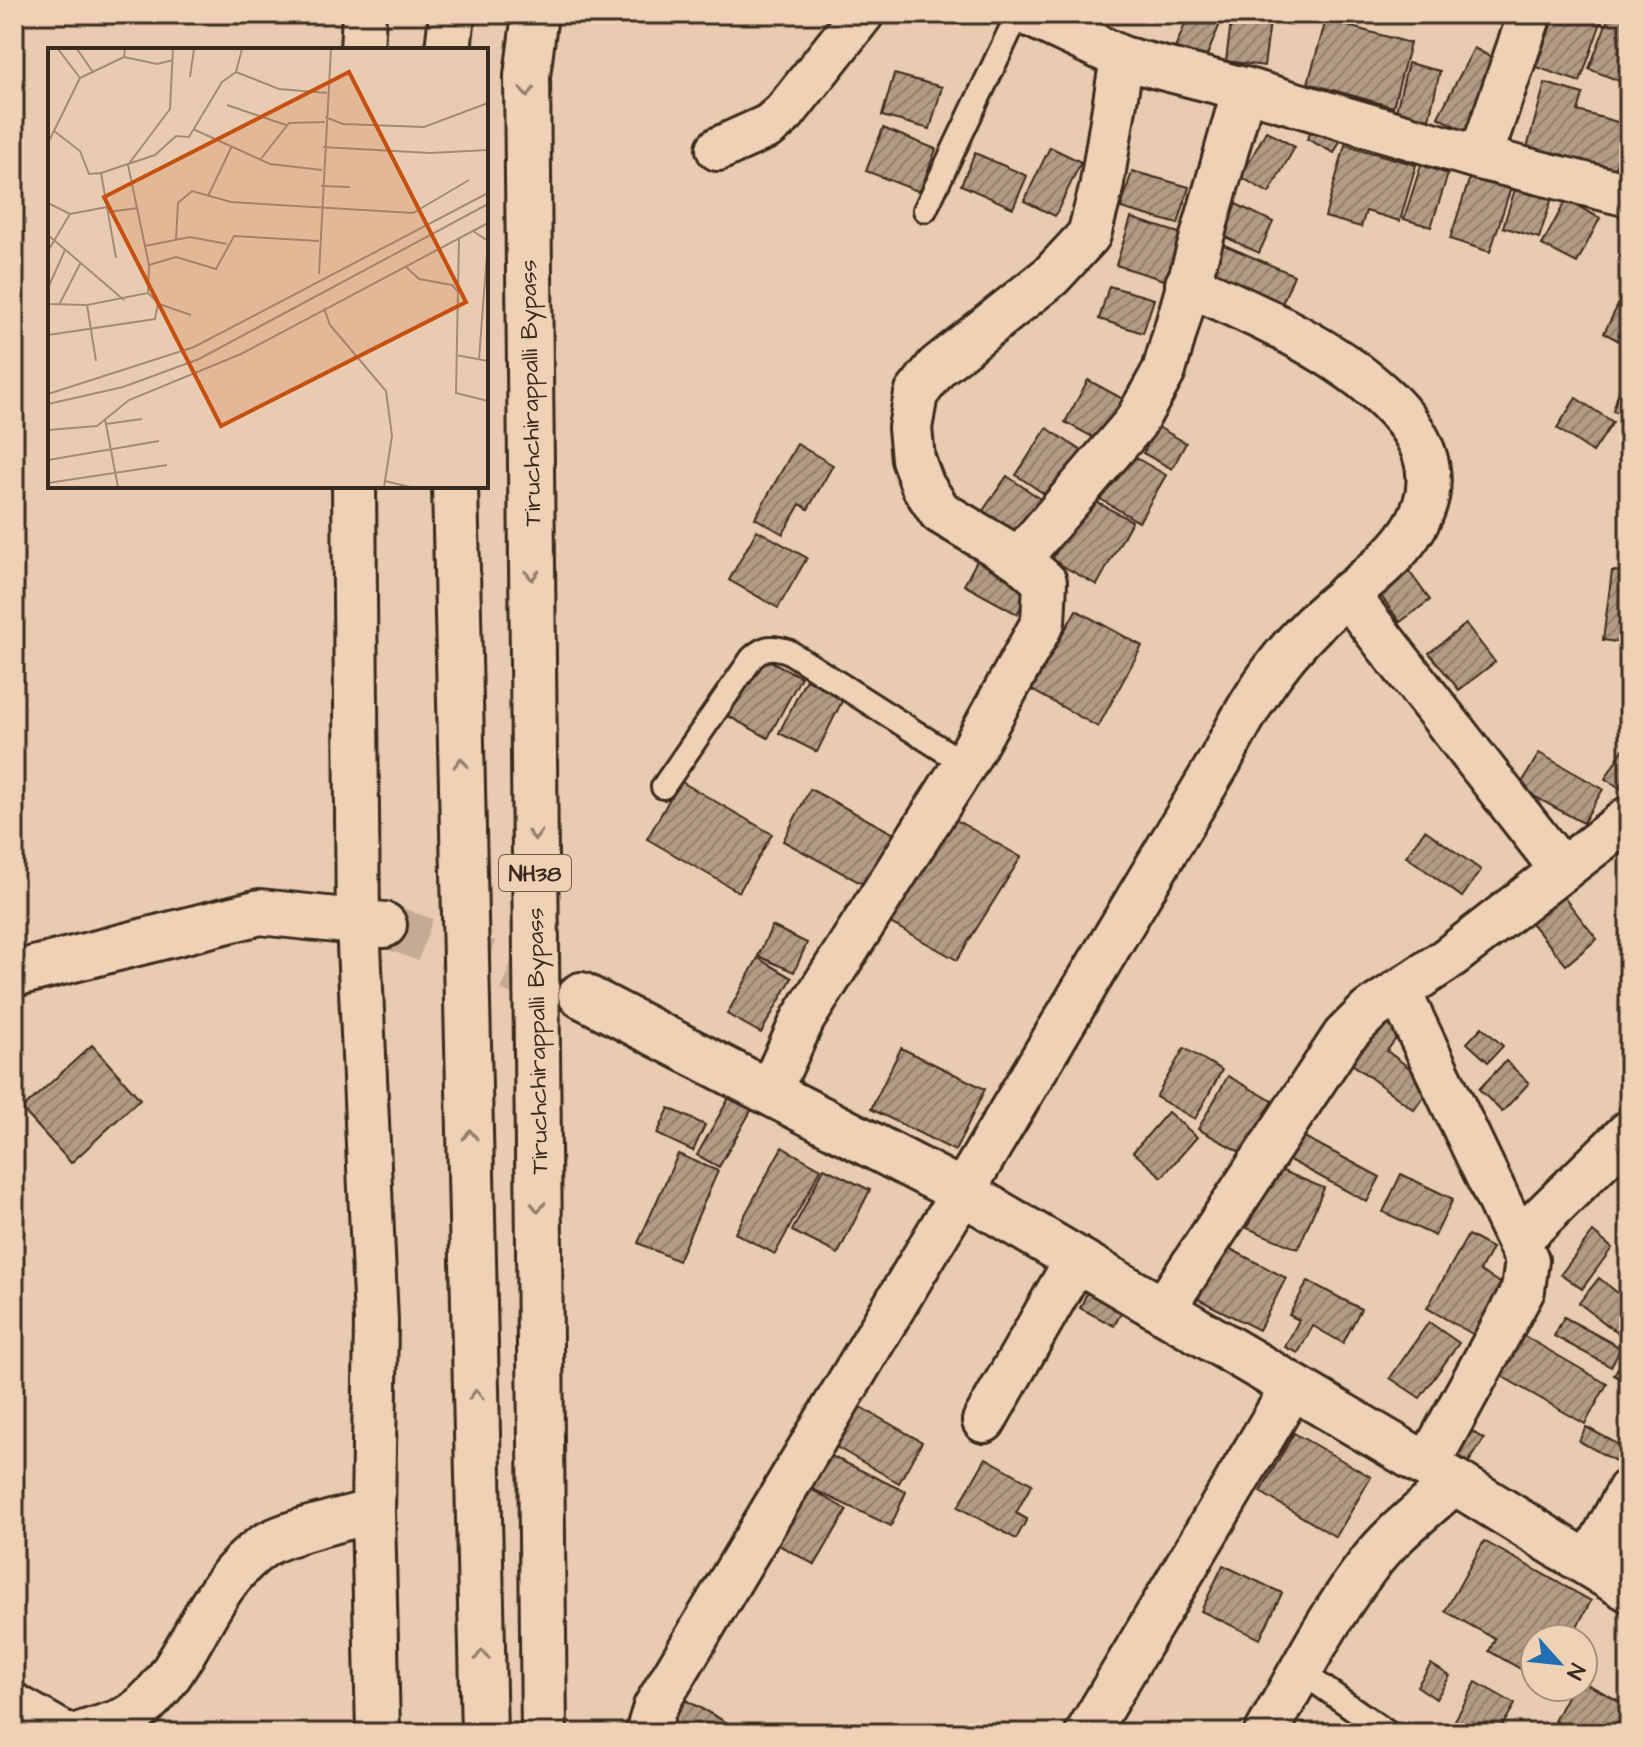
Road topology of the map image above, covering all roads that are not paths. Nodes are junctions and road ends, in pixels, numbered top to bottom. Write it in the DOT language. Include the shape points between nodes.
graph roads {
  1 [pos="364,14"];
  2 [pos="452,14"];
  3 [pos="535,14"];
  4 [pos="862,14"];
  5 [pos="1018,14"];
  6 [pos="1028,14"];
  7 [pos="1530,14"];
  8 [pos="362,48"];
  9 [pos="448,48"];
  10 [pos="1122,58"];
  11 [pos="1244,89"];
  12 [pos="718,149"];
  13 [pos="1480,158"];
  14 [pos="1629,195"];
  15 [pos="925,210"];
  16 [pos="1187,284"];
  17 [pos="354,488"];
  18 [pos="455,488"];
  19 [pos="1019,559"];
  20 [pos="1347,594"];
  21 [pos="965,764"];
  22 [pos="663,787"];
  23 [pos="1629,818"];
  24 [pos="1562,870"];
  25 [pos="371,924"];
  26 [pos="14,974"];
  27 [pos="1400,993"];
  28 [pos="581,995"];
  29 [pos="770,1091"];
  30 [pos="1629,1132"];
  31 [pos="964,1193"];
  32 [pos="1519,1240"];
  33 [pos="1076,1260"];
  34 [pos="1162,1311"];
  35 [pos="1292,1388"];
  36 [pos="984,1421"];
  37 [pos="1441,1474"];
  38 [pos="1629,1490"];
  39 [pos="373,1511"];
  40 [pos="1589,1564"];
  41 [pos="1629,1589"];
  42 [pos="1300,1671"];
  43 [pos="14,1705"];
  44 [pos="63,1733"];
  45 [pos="83,1733"];
  46 [pos="378,1733"];
  47 [pos="484,1733"];
  48 [pos="544,1733"];
  49 [pos="647,1733"];
  50 [pos="1087,1733"];
  51 [pos="1266,1733"];
  52 [pos="1388,1733"];
  1 -- 8 [label="street"];
  2 -- 9 [label="main road"];
  3 -- 48 [label="main road, Tiruchchirappalli Bypass / NH38, one-way" via="527,92"];
  4 -- 12 [label="street" via="784,113 769,126"];
  5 -- 15 [label="lane"];
  6 -- 10 [label="street"];
  7 -- 13 [label="street"];
  10 -- 11 [label="street"];
  10 -- 19 [label="street" via="1089,235 1051,276 937,367 916,394 910,428 923,486 940,512"];
  11 -- 13 [label="street"];
  11 -- 16 [label="street"];
  13 -- 14 [label="street"];
  16 -- 19 [label="street" via="1164,371 1135,423"];
  16 -- 20 [label="street" via="1296,332 1350,368 1390,403 1420,444 1427,485 1421,515 1386,561"];
  17 -- 25 [label="street"];
  47 -- 18 [label="main road, NH38, one-way"];
  19 -- 21 [label="street" via="1045,582 1043,622"];
  20 -- 24 [label="street"];
  20 -- 31 [label="street" via="1312,625 1248,704 1221,759"];
  21 -- 22 [label="lane" via="773,646 752,658"];
  21 -- 29 [label="street" via="803,1019"];
  23 -- 24 [label="street"];
  24 -- 27 [label="street"];
  25 -- 26 [label="main road" via="260,912"];
  25 -- 39 [label="street"];
  27 -- 32 [label="street"];
  27 -- 34 [label="street" via="1369,1011 1344,1036"];
  28 -- 29 [label="main road"];
  29 -- 31 [label="main road"];
  30 -- 32 [label="street"];
  31 -- 33 [label="main road"];
  31 -- 49 [label="street" via="655,1707"];
  32 -- 37 [label="street" via="1527,1260 1523,1290"];
  33 -- 34 [label="main road"];
  33 -- 36 [label="street"];
  34 -- 35 [label="main road"];
  35 -- 37 [label="main road"];
  35 -- 50 [label="street"];
  37 -- 40 [label="main road"];
  37 -- 42 [label="street" via="1366,1568"];
  38 -- 40 [label="street"];
  39 -- 45 [label="street" via="264,1545 234,1571 161,1685 134,1715"];
  39 -- 46 [label="street"];
  40 -- 41 [label="main road"];
  42 -- 51 [label="street"];
  42 -- 52 [label="lane"];
  43 -- 44 [label="street"];
}
